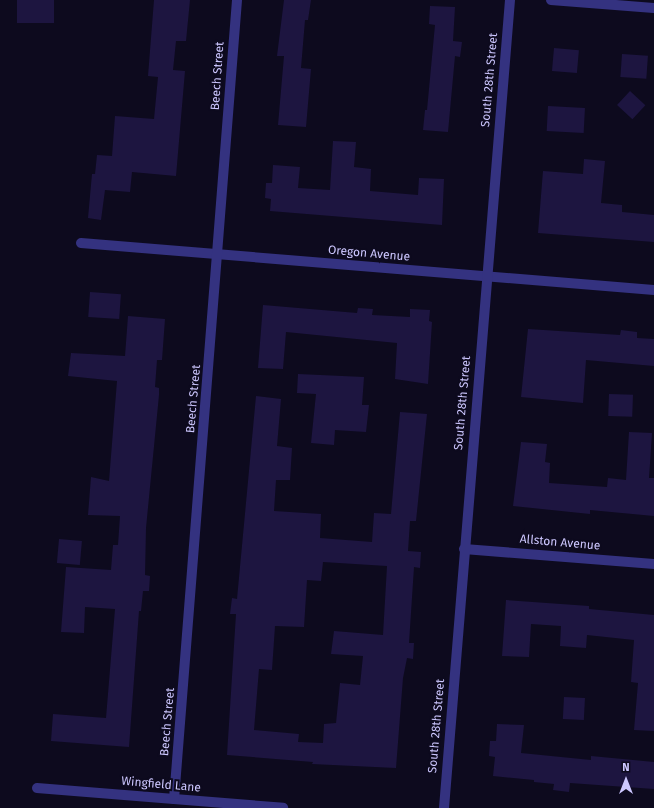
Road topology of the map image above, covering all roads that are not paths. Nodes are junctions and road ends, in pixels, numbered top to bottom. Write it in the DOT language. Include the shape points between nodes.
graph roads {
  1 [pos="237,0"];
  2 [pos="510,0"];
  3 [pos="551,0"];
  4 [pos="654,8"];
  5 [pos="81,244"];
  6 [pos="218,255"];
  7 [pos="486,276"];
  8 [pos="654,290"];
  9 [pos="464,549"];
  10 [pos="654,564"];
  11 [pos="37,788"];
  12 [pos="174,799"];
  13 [pos="283,808"];
  14 [pos="444,808"];
  1 -- 6 [label="street, Beech Street"];
  2 -- 7 [label="street, South 28th Street"];
  3 -- 4 [label="street"];
  5 -- 6 [label="street, Oregon Avenue"];
  6 -- 7 [label="street, Oregon Avenue"];
  6 -- 12 [label="street, Beech Street"];
  7 -- 8 [label="street, Oregon Avenue"];
  7 -- 9 [label="street, South 28th Street"];
  9 -- 10 [label="street, Allston Avenue"];
  9 -- 14 [label="street, South 28th Street"];
  11 -- 12 [label="street, Wingfield Lane"];
  12 -- 13 [label="street, Wingfield Lane"];
}
